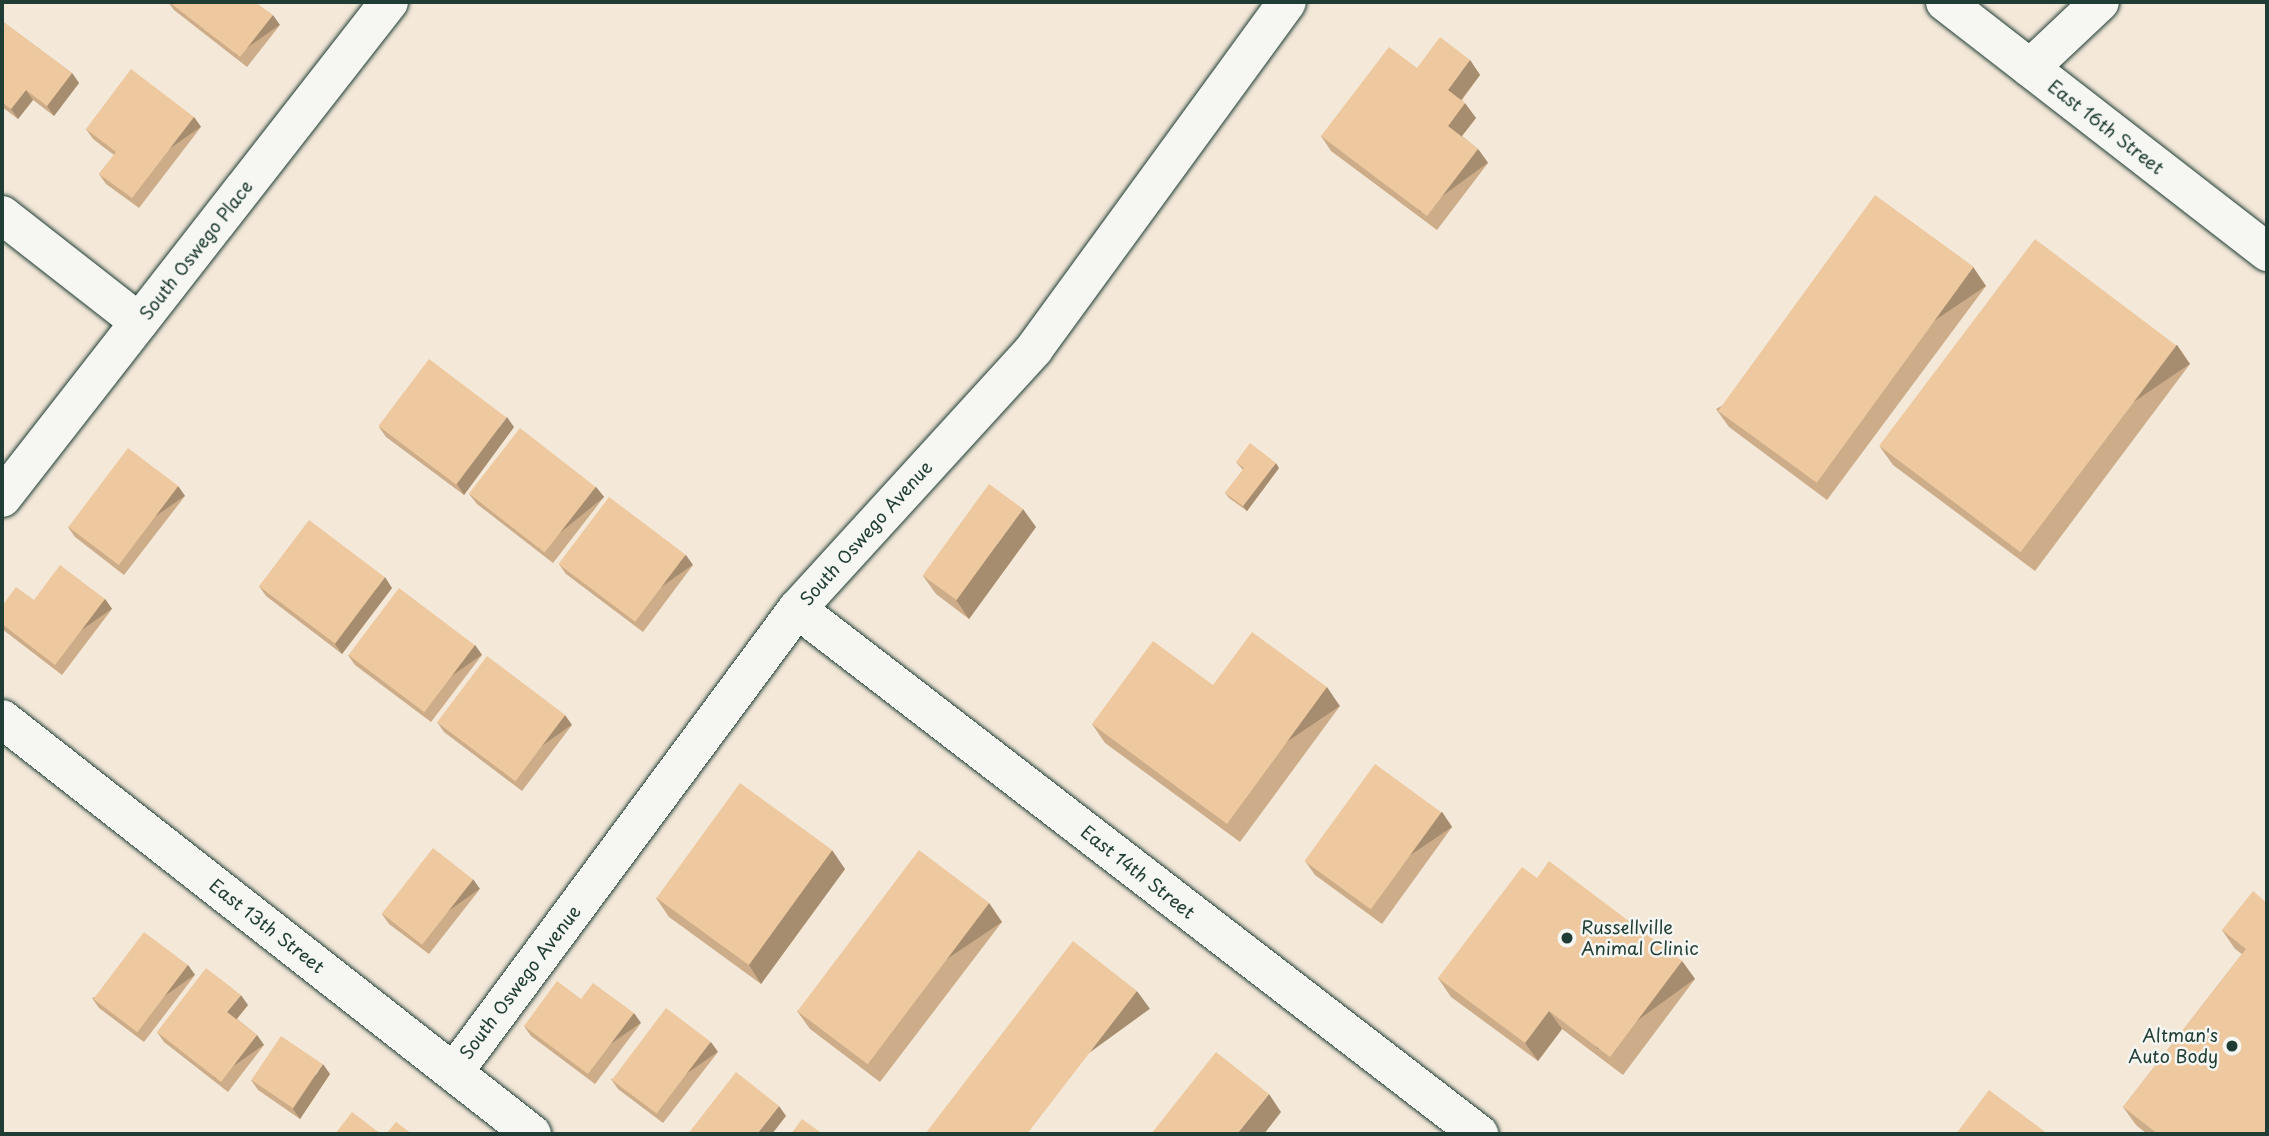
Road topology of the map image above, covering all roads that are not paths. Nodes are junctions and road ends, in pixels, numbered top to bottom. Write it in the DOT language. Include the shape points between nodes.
graph roads {
  1 [pos="390,2"];
  2 [pos="1287,2"];
  3 [pos="1945,2"];
  4 [pos="2100,2"];
  5 [pos="2030,68"];
  6 [pos="2,215"];
  7 [pos="2267,252"];
  8 [pos="139,322"];
  9 [pos="2,498"];
  10 [pos="797,609"];
  11 [pos="2,719"];
  12 [pos="454,1072"];
  13 [pos="532,1134"];
  14 [pos="1479,1134"];
  1 -- 8 [label="street, South Oswego Place"];
  2 -- 10 [label="street, South Oswego Avenue" via="1034,349"];
  3 -- 5 [label="street, East 16th Street"];
  4 -- 5 [label="street"];
  5 -- 7 [label="street, East 16th Street"];
  6 -- 8 [label="street"];
  8 -- 9 [label="street, South Oswego Place"];
  10 -- 12 [label="street, South Oswego Avenue"];
  10 -- 14 [label="street, East 14th Street"];
  11 -- 12 [label="street, East 13th Street"];
  12 -- 13 [label="street, East 13th Street"];
}
